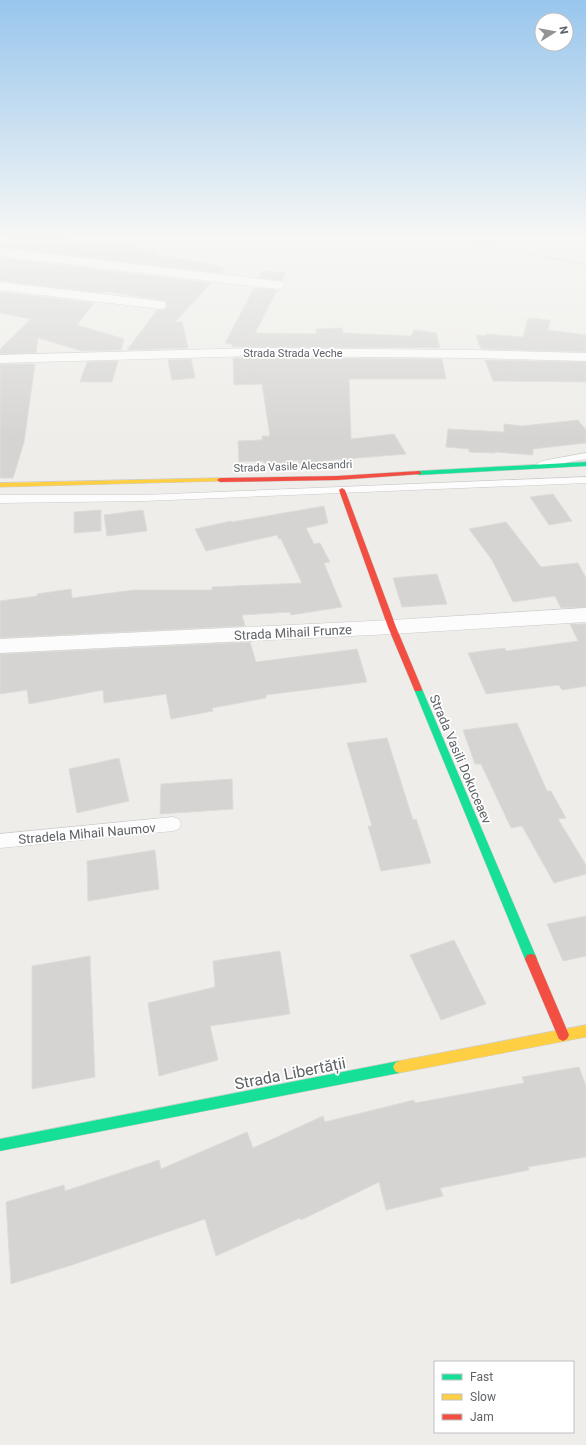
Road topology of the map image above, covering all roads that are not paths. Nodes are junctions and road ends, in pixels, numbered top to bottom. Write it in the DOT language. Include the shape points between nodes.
graph roads {
  1 [pos="147,303"];
  2 [pos="160,305"];
  3 [pos="586,357"];
  4 [pos="0,359"];
  5 [pos="586,456"];
  6 [pos="586,464"];
  7 [pos="529,467"];
  8 [pos="586,480"];
  9 [pos="0,485"];
  10 [pos="342,490"];
  11 [pos="0,499"];
  12 [pos="586,615"];
  13 [pos="392,627"];
  14 [pos="0,646"];
  15 [pos="173,824"];
  16 [pos="0,841"];
  17 [pos="586,1030"];
  18 [pos="563,1035"];
  19 [pos="0,1145"];
  1 -- 2 [label="street"];
  3 -- 4 [label="street, Strada Strada Veche" via="257,352"];
  5 -- 7 [label="lane"];
  6 -- 7 [label="street, Strada Vasile Alecsandri"];
  7 -- 9 [label="street, Strada Vasile Alecsandri" via="337,478"];
  8 -- 10 [label="lane"];
  10 -- 11 [label="lane" via="144,498"];
  10 -- 13 [label="street, Strada Vasili Dokuceaev"];
  12 -- 13 [label="street, Strada Mihail Frunze"];
  13 -- 14 [label="street, Strada Mihail Frunze"];
  13 -- 18 [label="street, Strada Vasili Dokuceaev"];
  15 -- 16 [label="lane, Stradela Mihail Naumov"];
  17 -- 18 [label="street, Strada Libertății"];
  18 -- 19 [label="street, Strada Libertății"];
}
